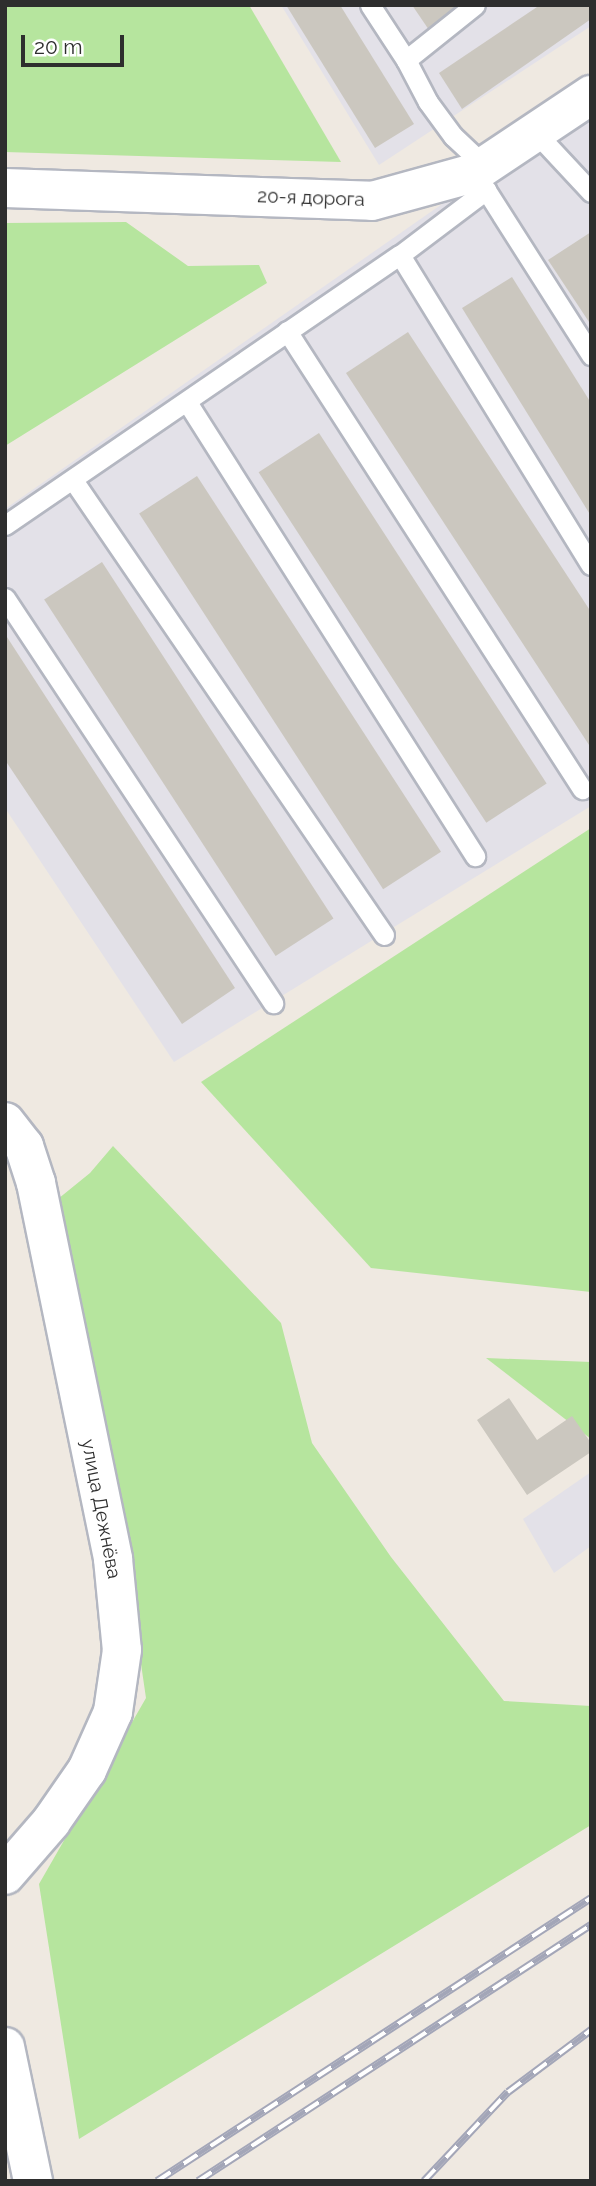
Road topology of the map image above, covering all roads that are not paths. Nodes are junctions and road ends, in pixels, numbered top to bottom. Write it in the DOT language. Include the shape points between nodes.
graph roads {
  1 [pos="370,5"];
  2 [pos="474,5"];
  3 [pos="406,60"];
  4 [pos="591,95"];
  5 [pos="536,133"];
  6 [pos="482,177"];
  7 [pos="5,188"];
  8 [pos="591,192"];
  9 [pos="400,255"];
  10 [pos="287,331"];
  11 [pos="591,355"];
  12 [pos="187,401"];
  13 [pos="73,480"];
  14 [pos="5,525"];
  15 [pos="591,565"];
  16 [pos="5,598"];
  17 [pos="582,789"];
  18 [pos="475,856"];
  19 [pos="384,935"];
  20 [pos="273,1003"];
  21 [pos="5,1122"];
  22 [pos="5,1147"];
  23 [pos="36,1184"];
  24 [pos="5,1875"];
  25 [pos="5,2047"];
  26 [pos="33,2181"];
  1 -- 3 [label="lane"];
  2 -- 3 [label="lane"];
  3 -- 6 [label="lane" via="434,111"];
  4 -- 5 [label="street, 20-я дорога"];
  5 -- 6 [label="street, 20-я дорога"];
  5 -- 8 [label="lane"];
  6 -- 7 [label="street, 20-я дорога" via="372,201"];
  6 -- 9 [label="lane"];
  6 -- 11 [label="lane"];
  9 -- 10 [label="lane"];
  9 -- 15 [label="lane"];
  10 -- 12 [label="lane"];
  10 -- 17 [label="lane"];
  12 -- 13 [label="lane"];
  12 -- 18 [label="lane"];
  13 -- 14 [label="lane"];
  13 -- 19 [label="lane"];
  16 -- 20 [label="lane"];
  21 -- 23 [label="street, улица Дежнёва" via="24,1146"];
  22 -- 23 [label="street"];
  23 -- 24 [label="street, улица Дежнёва" via="113,1559 122,1650 113,1712 87,1770 51,1822"];
  25 -- 26 [label="street"];
}
